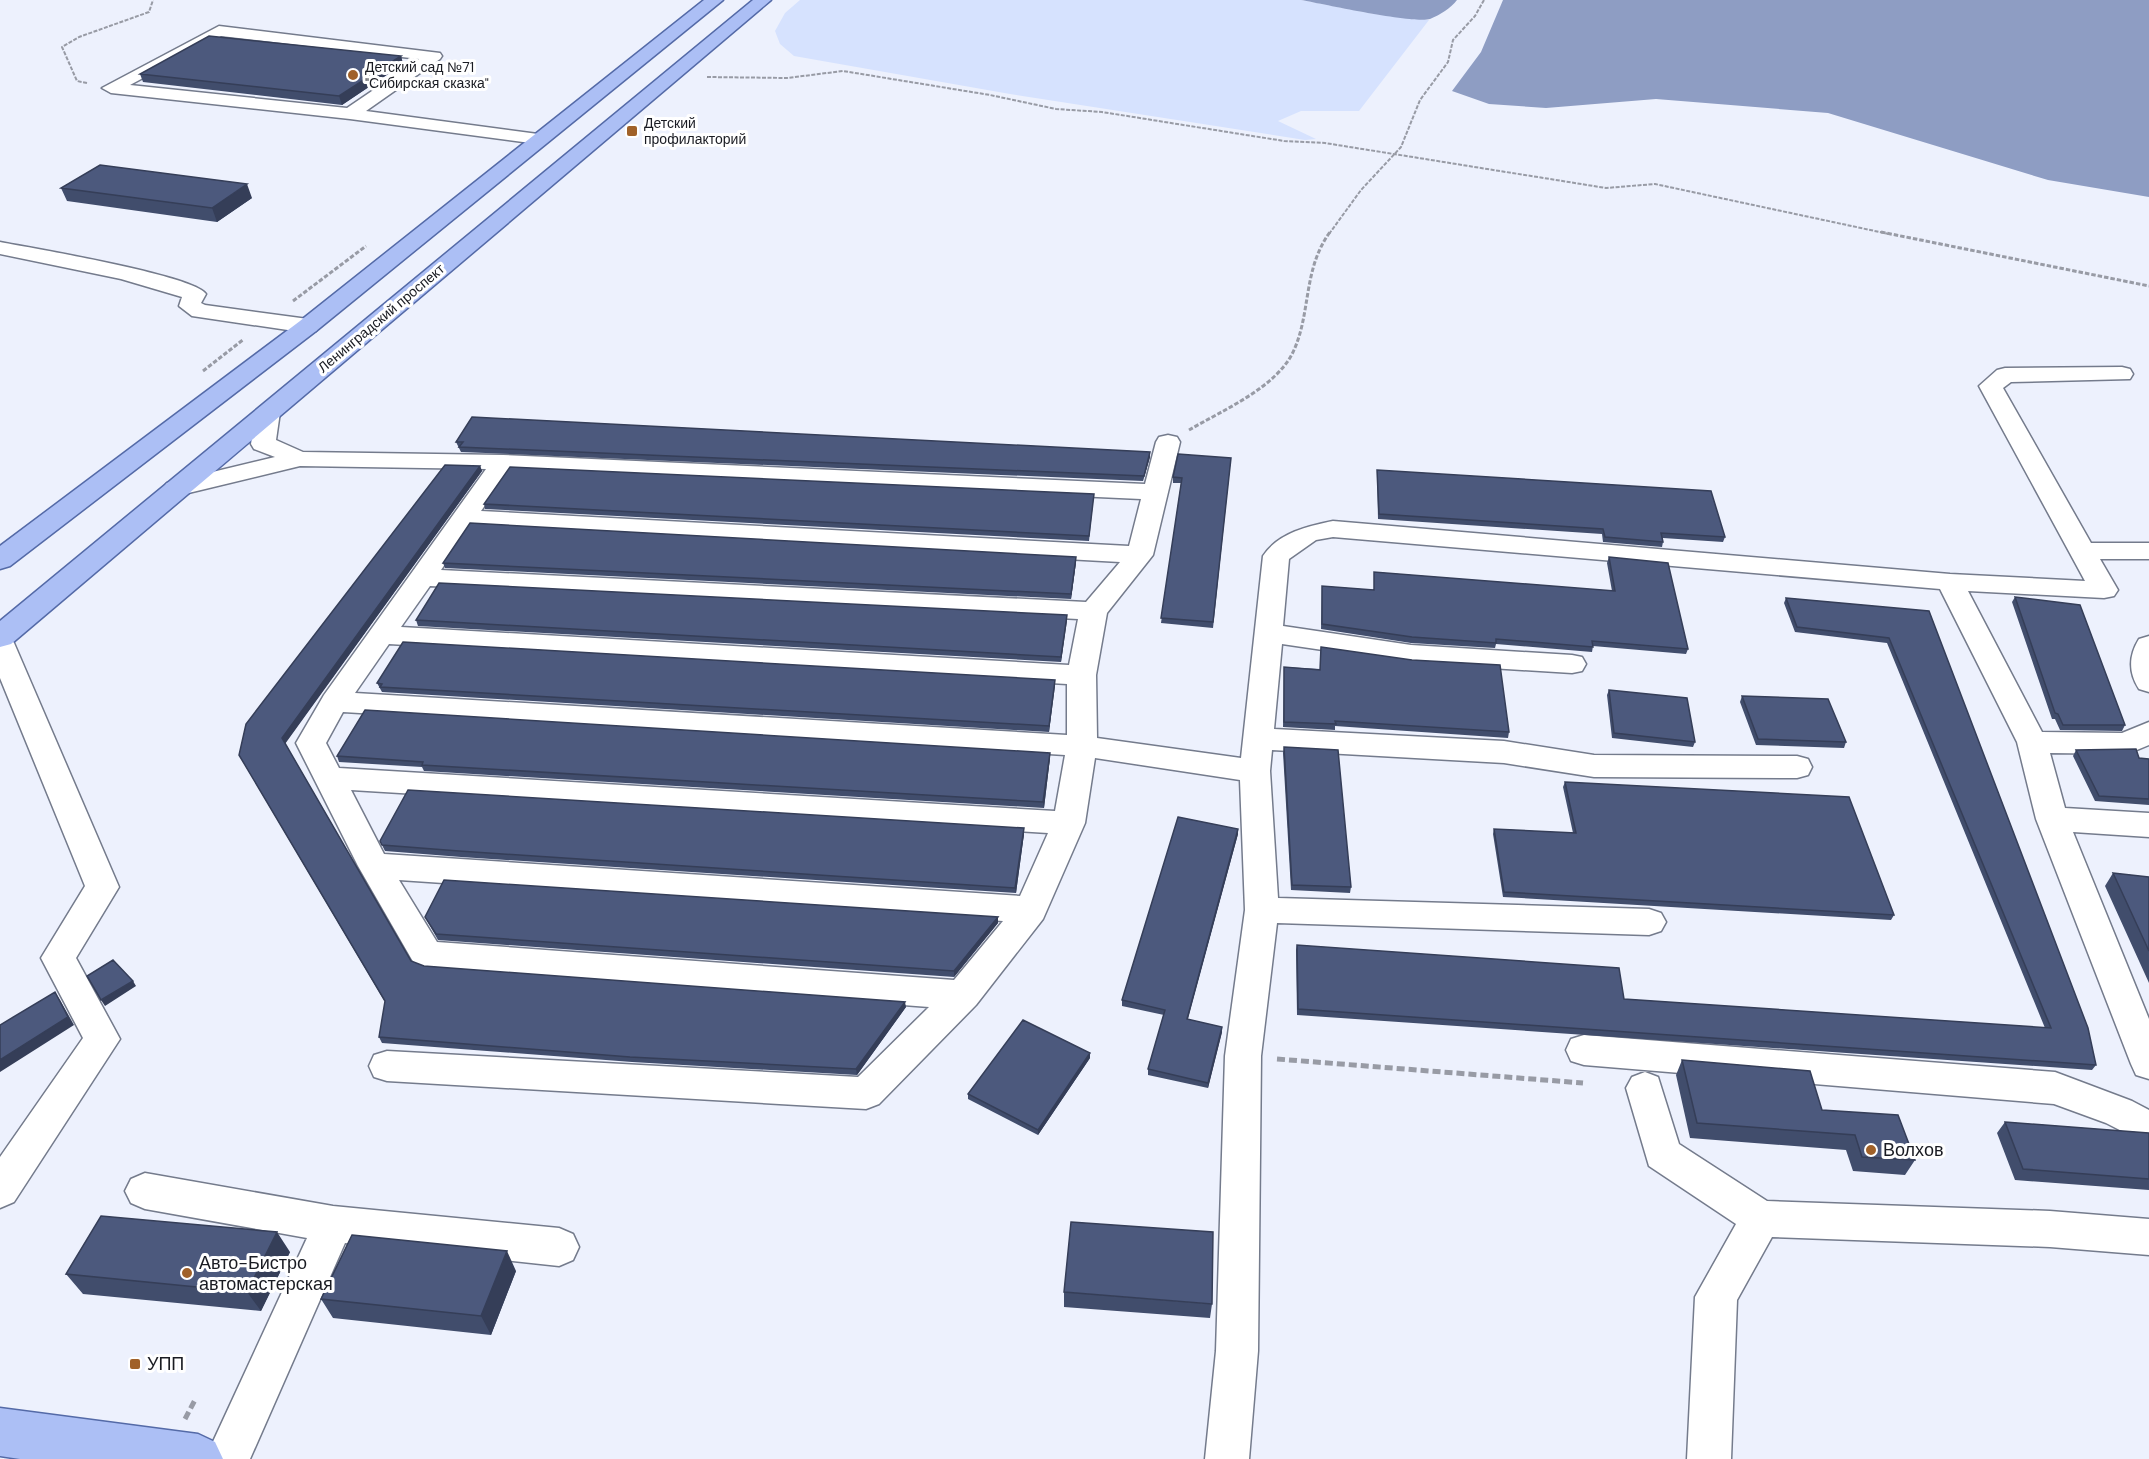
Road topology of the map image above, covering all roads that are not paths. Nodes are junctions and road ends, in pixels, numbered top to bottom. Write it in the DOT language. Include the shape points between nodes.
graph roads {
  1 [pos="715,0"];
  2 [pos="763,0"];
  3 [pos="350,114"];
  4 [pos="538,139"];
  5 [pos="0,248"];
  6 [pos="308,326"];
  7 [pos="2122,374"];
  8 [pos="268,412"];
  9 [pos="1168,442"];
  10 [pos="300,459"];
  11 [pos="503,462"];
  12 [pos="176,488"];
  13 [pos="1155,492"];
  14 [pos="464,518"];
  15 [pos="2082,550"];
  16 [pos="2149,551"];
  17 [pos="1140,555"];
  18 [pos="0,560"];
  19 [pos="420,577"];
  20 [pos="1950,582"];
  21 [pos="1093,611"];
  22 [pos="1269,633"];
  23 [pos="381,634"];
  24 [pos="0,637"];
  25 [pos="0,643"];
  26 [pos="2149,645"];
  27 [pos="1572,664"];
  28 [pos="1082,675"];
  29 [pos="2149,682"];
  30 [pos="334,702"];
  31 [pos="2149,732"];
  32 [pos="1258,739"];
  33 [pos="2032,742"];
  34 [pos="1082,746"];
  35 [pos="1797,767"];
  36 [pos="1255,771"];
  37 [pos="330,778"];
  38 [pos="2052,819"];
  39 [pos="1069,823"];
  40 [pos="2149,825"];
  41 [pos="374,866"];
  42 [pos="1031,910"];
  43 [pos="1262,910"];
  44 [pos="1649,922"];
  45 [pos="963,995"];
  46 [pos="2149,1064"];
  47 [pos="387,1066"];
  48 [pos="1585,1067"];
  49 [pos="1646,1088"];
  50 [pos="2149,1129"];
  51 [pos="0,1190"];
  52 [pos="145,1191"];
  53 [pos="1761,1219"];
  54 [pos="333,1224"];
  55 [pos="2149,1237"];
  56 [pos="559,1247"];
  57 [pos="0,1432"];
  58 [pos="198,1459"];
  59 [pos="227,1459"];
  60 [pos="1227,1459"];
  61 [pos="1709,1459"];
  1 -- 4 [label="main road"];
  2 -- 8 [label="main road, Ленинградский проспект"];
  3 -- 3 [label="street" via="111,88 219,31 434,56"];
  3 -- 4 [label="street"];
  4 -- 6 [label="main road"];
  5 -- 6 [label="street" via="156,281 195,294 190,306 200,311"];
  6 -- 18 [label="main road"];
  7 -- 15 [label="street" via="2006,375 1991,386"];
  8 -- 10 [label="street" via="263,444"];
  8 -- 12 [label="main road, Ленинградский проспект"];
  9 -- 13 [label="street"];
  10 -- 11 [label="street"];
  10 -- 12 [label="street"];
  11 -- 13 [label="street"];
  11 -- 14 [label="street"];
  12 -- 24 [label="main road, Ленинградский проспект"];
  13 -- 17 [label="street"];
  14 -- 17 [label="street"];
  14 -- 19 [label="street"];
  15 -- 16 [label="street"];
  15 -- 20 [label="street" via="2104,590"];
  17 -- 21 [label="street"];
  19 -- 21 [label="street"];
  19 -- 23 [label="street"];
  20 -- 22 [label="street" via="1333,529 1308,534 1276,556"];
  20 -- 33 [label="street"];
  21 -- 28 [label="street"];
  22 -- 27 [label="street" via="1411,654"];
  22 -- 32 [label="street"];
  23 -- 28 [label="street"];
  23 -- 30 [label="street"];
  25 -- 51 [label="street" via="102,887 58,958 102,1039"];
  26 -- 29 [label="street" via="2144,659"];
  28 -- 34 [label="street"];
  30 -- 34 [label="street"];
  30 -- 37 [label="street" via="311,744"];
  31 -- 33 [label="street" via="2127,744"];
  32 -- 35 [label="street" via="1504,752 1594,766"];
  32 -- 36 [label="street"];
  33 -- 38 [label="street"];
  34 -- 36 [label="street"];
  34 -- 39 [label="street"];
  36 -- 43 [label="street"];
  37 -- 39 [label="street"];
  37 -- 41 [label="street"];
  38 -- 40 [label="street"];
  38 -- 46 [label="street"];
  39 -- 42 [label="street"];
  41 -- 42 [label="street"];
  41 -- 45 [label="street" via="427,955"];
  42 -- 45 [label="street"];
  43 -- 44 [label="street"];
  43 -- 60 [label="street" via="1243,1056 1237,1351"];
  45 -- 47 [label="street" via="866,1093"];
  48 -- 50 [label="street" via="2055,1088 2119,1112"];
  49 -- 53 [label="street" via="1663,1154"];
  52 -- 54 [label="street"];
  53 -- 55 [label="street" via="2050,1229"];
  53 -- 61 [label="street" via="1716,1297"];
  54 -- 56 [label="street"];
  54 -- 59 [label="street"];
  57 -- 58 [label="main road"];
}
